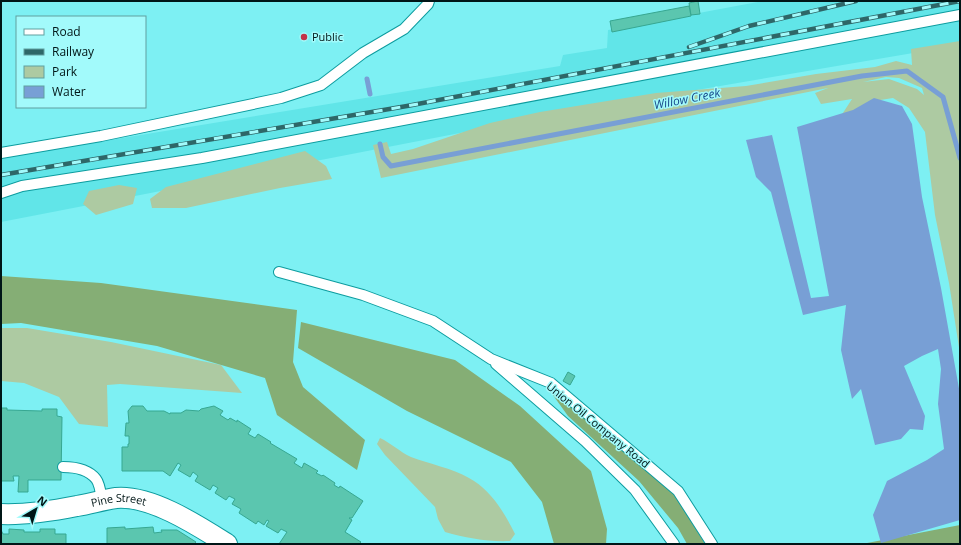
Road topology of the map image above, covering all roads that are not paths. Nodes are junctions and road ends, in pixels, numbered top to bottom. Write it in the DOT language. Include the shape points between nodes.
graph roads {
  1 [pos="429,1"];
  2 [pos="960,15"];
  3 [pos="1,154"];
  4 [pos="1,193"];
  5 [pos="279,272"];
  6 [pos="490,359"];
  7 [pos="63,467"];
  8 [pos="102,501"];
  9 [pos="1,514"];
  10 [pos="227,544"];
  11 [pos="674,544"];
  12 [pos="712,544"];
  1 -- 3 [label="lane" via="404,28 363,53 321,85 274,100"];
  2 -- 4 [label="lane" via="202,158 22,186"];
  5 -- 6 [label="lane, Union Oil Company Road" via="364,295 433,321"];
  6 -- 11 [label="lane" via="585,441 635,490"];
  6 -- 12 [label="lane, Union Oil Company Road" via="551,383 678,491"];
  7 -- 8 [label="lane" via="74,467 96,479"];
  8 -- 9 [label="street, Pine Street" via="49,511"];
  8 -- 10 [label="street, Pine Street" via="117,498 136,499 166,509"];
}
